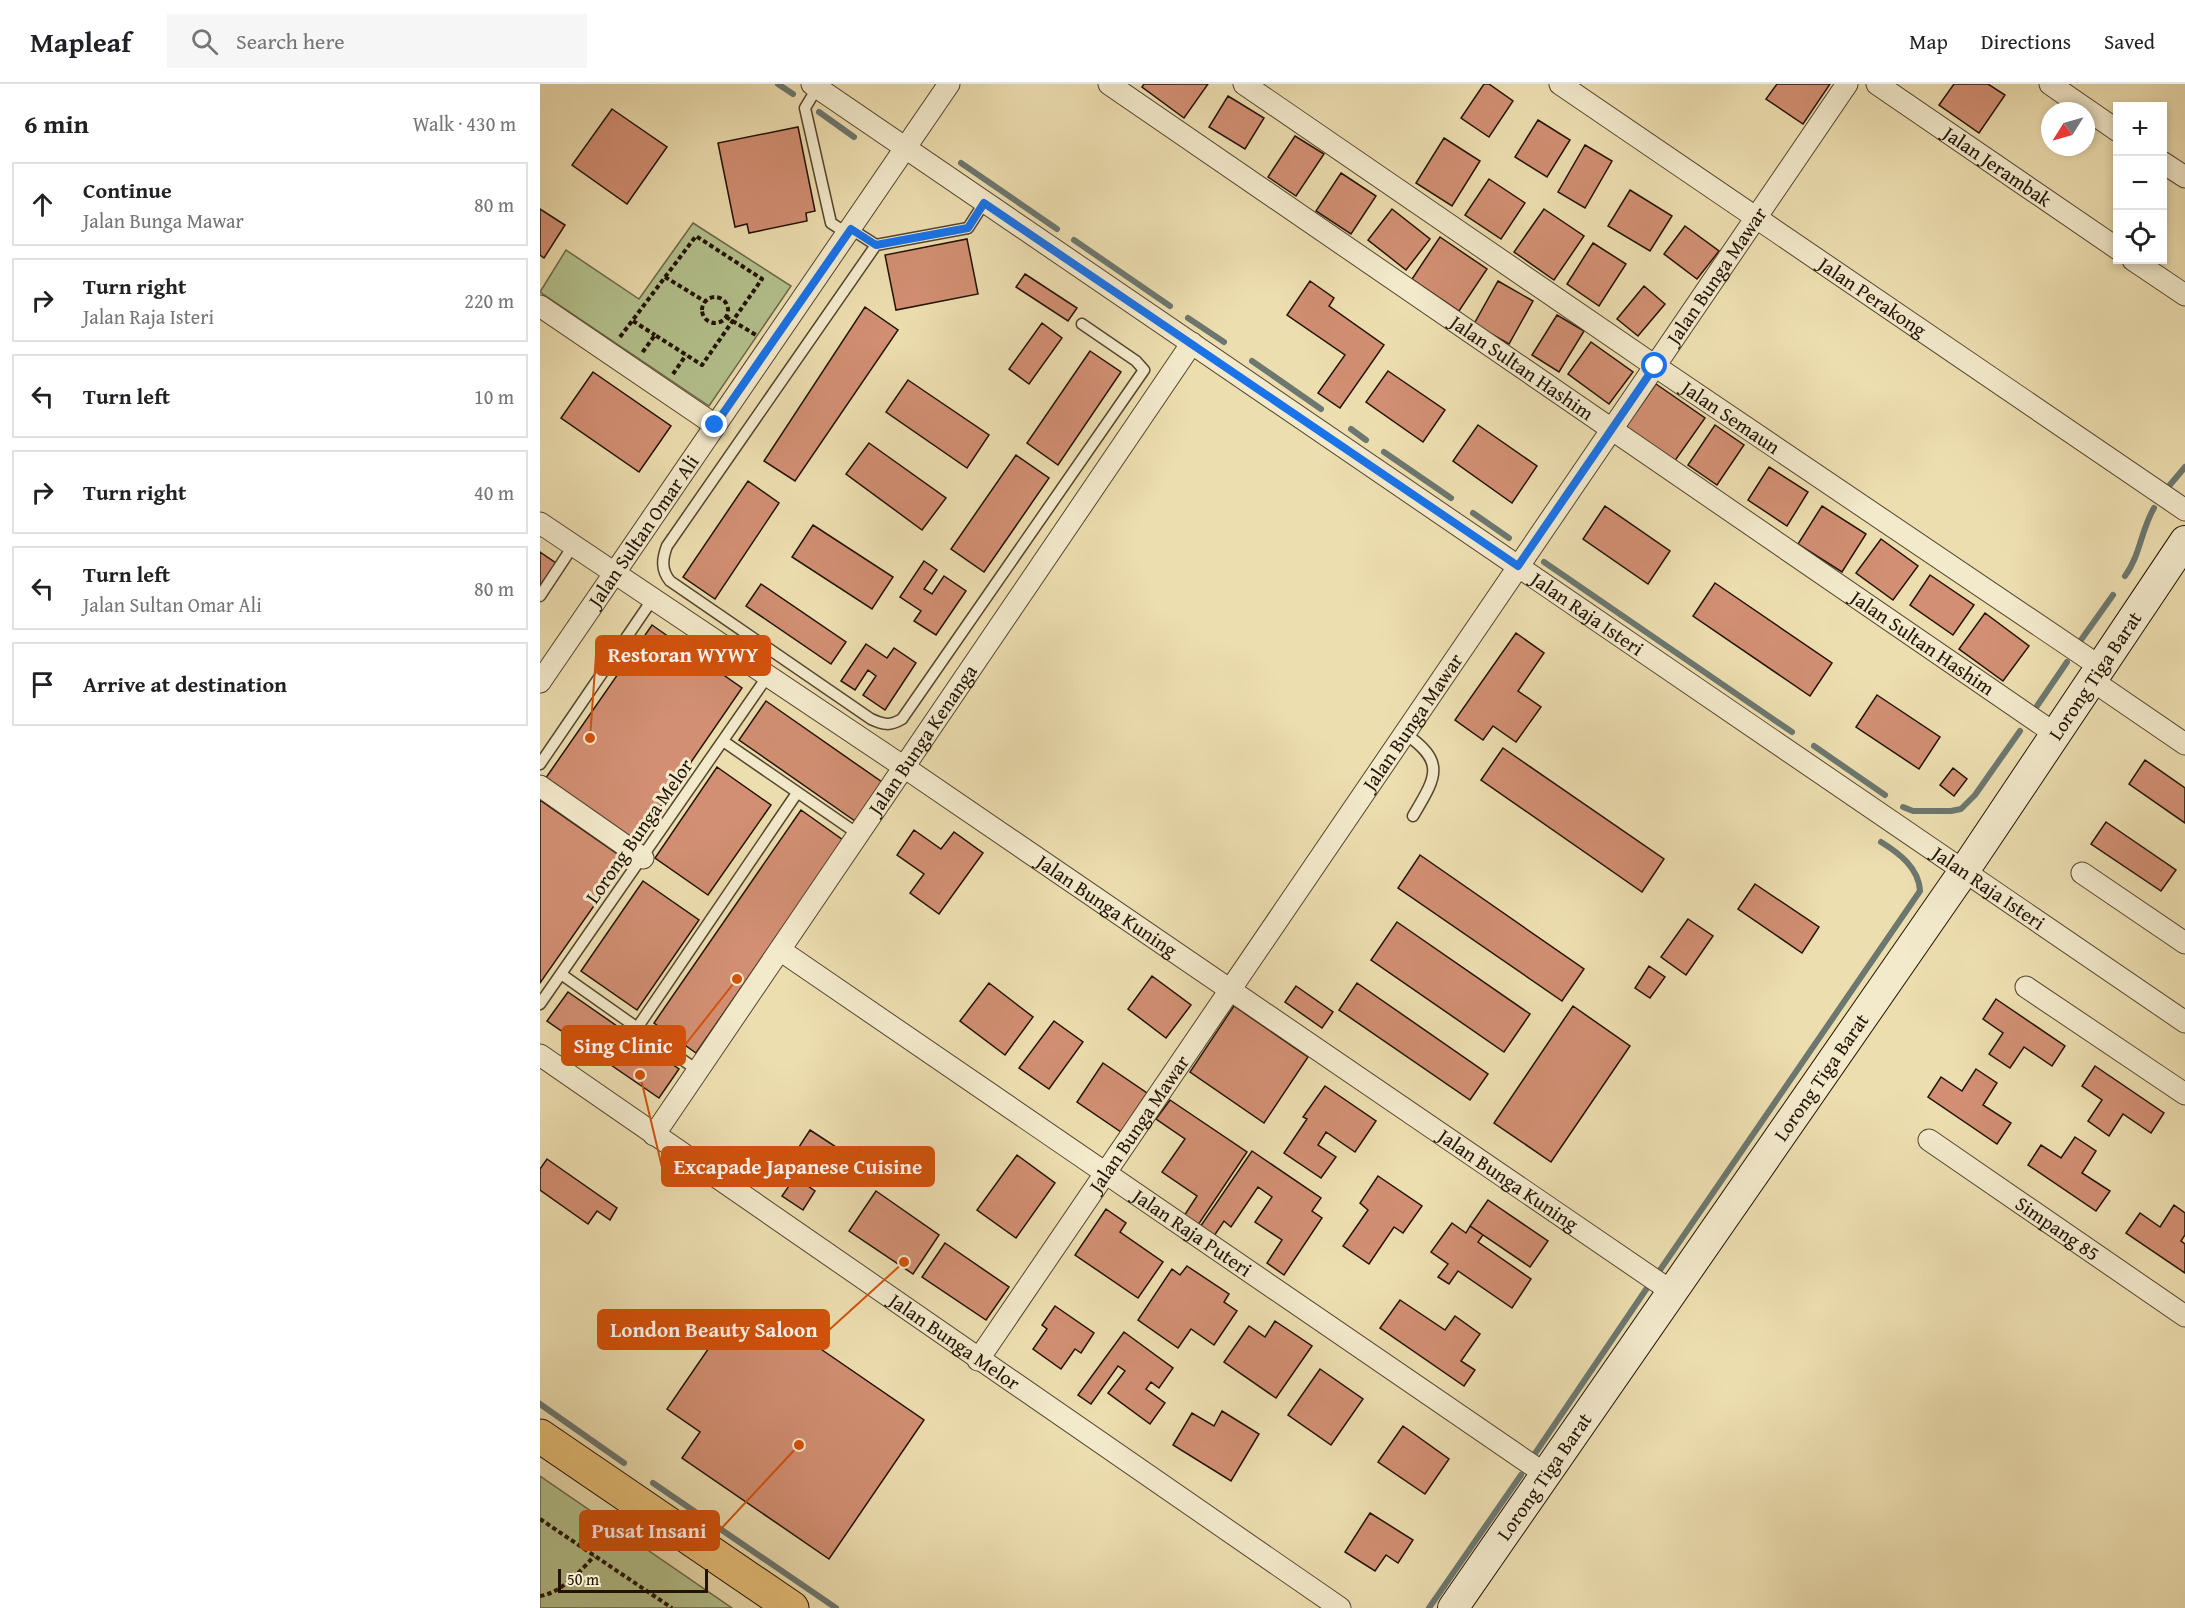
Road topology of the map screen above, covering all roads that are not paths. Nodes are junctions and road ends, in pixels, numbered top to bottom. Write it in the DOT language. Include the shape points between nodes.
graph roads {
  1 [pos="949,84"];
  2 [pos="1108,84"];
  3 [pos="1244,84"];
  4 [pos="1560,84"];
  5 [pos="1847,84"];
  6 [pos="1877,84"];
  7 [pos="2050,84"];
  8 [pos="815,86"];
  9 [pos="2113,128"];
  10 [pos="904,148"];
  11 [pos="2167,165"];
  12 [pos="2185,177"];
  13 [pos="984,203"];
  14 [pos="1757,216"];
  15 [pos="849,232"];
  16 [pos="876,245"];
  17 [pos="2113,246"];
  18 [pos="2139,264"];
  19 [pos="2185,295"];
  20 [pos="540,306"];
  21 [pos="1082,324"];
  22 [pos="1192,343"];
  23 [pos="1655,366"];
  24 [pos="715,425"];
  25 [pos="1612,428"];
  26 [pos="2185,510"];
  27 [pos="540,523"];
  28 [pos="2185,541"];
  29 [pos="573,546"];
  30 [pos="1518,566"];
  31 [pos="615,574"];
  32 [pos="540,596"];
  33 [pos="652,600"];
  34 [pos="2095,673"];
  35 [pos="767,677"];
  36 [pos="540,682"];
  37 [pos="1404,733"];
  38 [pos="2054,734"];
  39 [pos="723,741"];
  40 [pos="2185,744"];
  41 [pos="540,764"];
  42 [pos="904,767"];
  43 [pos="540,786"];
  44 [pos="797,793"];
  45 [pos="1413,816"];
  46 [pos="858,834"];
  47 [pos="643,858"];
  48 [pos="1964,871"];
  49 [pos="2082,873"];
  50 [pos="2185,943"];
  51 [pos="780,950"];
  52 [pos="561,974"];
  53 [pos="2026,987"];
  54 [pos="1230,990"];
  55 [pos="540,1004"];
  56 [pos="2185,1022"];
  57 [pos="637,1028"];
  58 [pos="540,1055"];
  59 [pos="697,1070"];
  60 [pos="2185,1094"];
  61 [pos="654,1135"];
  62 [pos="1929,1140"];
  63 [pos="1105,1172"];
  64 [pos="1671,1292"];
  65 [pos="2185,1316"];
  66 [pos="978,1360"];
  67 [pos="540,1436"];
  68 [pos="1545,1474"];
  69 [pos="792,1608"];
  70 [pos="1340,1608"];
  71 [pos="1453,1608"];
  1 -- 10 [label="street, Jalan Sultan Omar Ali"];
  2 -- 25 [label="street, Jalan Sultan Hashim"];
  3 -- 23 [label="street, Jalan Semaun"];
  4 -- 14 [label="street, Jalan Perakong"];
  5 -- 14 [label="street, Jalan Bunga Mawar"];
  6 -- 17 [label="street, Jalan Jerambak"];
  7 -- 9 [label="street"];
  8 -- 10 [label="street, Jalan Raja Isteri"];
  8 -- 15 [label="lane" via="805,108 831,223"];
  10 -- 13 [label="street, Jalan Raja Isteri"];
  10 -- 15 [label="street, Jalan Sultan Omar Ali"];
  11 -- 12 [label="street"];
  13 -- 16 [label="lane" via="968,228"];
  13 -- 22 [label="street, Jalan Raja Isteri"];
  14 -- 23 [label="street, Jalan Bunga Mawar"];
  14 -- 26 [label="street, Jalan Perakong"];
  15 -- 16 [label="lane"];
  15 -- 24 [label="street, Jalan Sultan Omar Ali"];
  16 -- 21 [label="lane" via="667,546 663,565 670,581 882,724 892,725 909,710 1144,370"];
  18 -- 19 [label="street"];
  20 -- 24 [label="street"];
  22 -- 30 [label="street, Jalan Raja Isteri"];
  22 -- 42 [label="street, Jalan Bunga Kenanga"];
  23 -- 25 [label="street, Jalan Bunga Mawar"];
  23 -- 34 [label="street, Jalan Semaun"];
  24 -- 31 [label="street, Jalan Sultan Omar Ali"];
  25 -- 30 [label="street, Jalan Bunga Mawar"];
  25 -- 38 [label="street, Jalan Sultan Hashim"];
  27 -- 29 [label="street, Jalan Bunga Kuning"];
  28 -- 34 [label="main road, Lorong Tiga Barat"];
  29 -- 31 [label="street, Jalan Bunga Kuning"];
  29 -- 32 [label="lane"];
  30 -- 37 [label="street, Jalan Bunga Mawar"];
  30 -- 48 [label="street, Jalan Raja Isteri"];
  31 -- 33 [label="street, Jalan Bunga Kuning"];
  31 -- 36 [label="street, Jalan Sultan Omar Ali"];
  33 -- 35 [label="street, Jalan Bunga Kuning"];
  33 -- 41 [label="lane"];
  34 -- 38 [label="main road, Lorong Tiga Barat"];
  34 -- 40 [label="street, Jalan Semaun"];
  35 -- 39 [label="lane, Lorong Bunga Melor"];
  35 -- 42 [label="street, Jalan Bunga Kuning"];
  37 -- 45 [label="lane" via="1430,754 1436,769"];
  37 -- 54 [label="street, Jalan Bunga Mawar"];
  38 -- 48 [label="main road, Lorong Tiga Barat"];
  39 -- 44 [label="lane"];
  39 -- 47 [label="lane, Lorong Bunga Melor"];
  42 -- 46 [label="street, Jalan Bunga Kenanga"];
  42 -- 54 [label="street, Jalan Bunga Kuning"];
  43 -- 47 [label="street"];
  44 -- 46 [label="lane"];
  44 -- 57 [label="lane"];
  46 -- 51 [label="street, Jalan Bunga Kenanga"];
  47 -- 52 [label="lane, Lorong Bunga Melor"];
  48 -- 56 [label="street, Jalan Raja Isteri"];
  48 -- 64 [label="main road, Lorong Tiga Barat"];
  49 -- 50 [label="street"];
  51 -- 59 [label="street, Jalan Bunga Kenanga"];
  51 -- 63 [label="street, Jalan Raja Puteri"];
  52 -- 55 [label="lane, Lorong Bunga Melor"];
  52 -- 57 [label="lane"];
  53 -- 60 [label="street"];
  54 -- 63 [label="street, Jalan Bunga Mawar"];
  54 -- 64 [label="street, Jalan Bunga Kuning"];
  57 -- 59 [label="lane"];
  58 -- 61 [label="street, Jalan Bunga Melor"];
  59 -- 61 [label="street, Jalan Bunga Kenanga"];
  61 -- 66 [label="street, Jalan Bunga Melor"];
  62 -- 65 [label="street, Simpang 85"];
  63 -- 66 [label="street, Jalan Bunga Mawar"];
  63 -- 68 [label="street, Jalan Raja Puteri"];
  64 -- 68 [label="main road, Lorong Tiga Barat"];
  66 -- 70 [label="street, Jalan Bunga Melor"];
  67 -- 69 [label="main road"];
  68 -- 71 [label="main road, Lorong Tiga Barat"];
}
